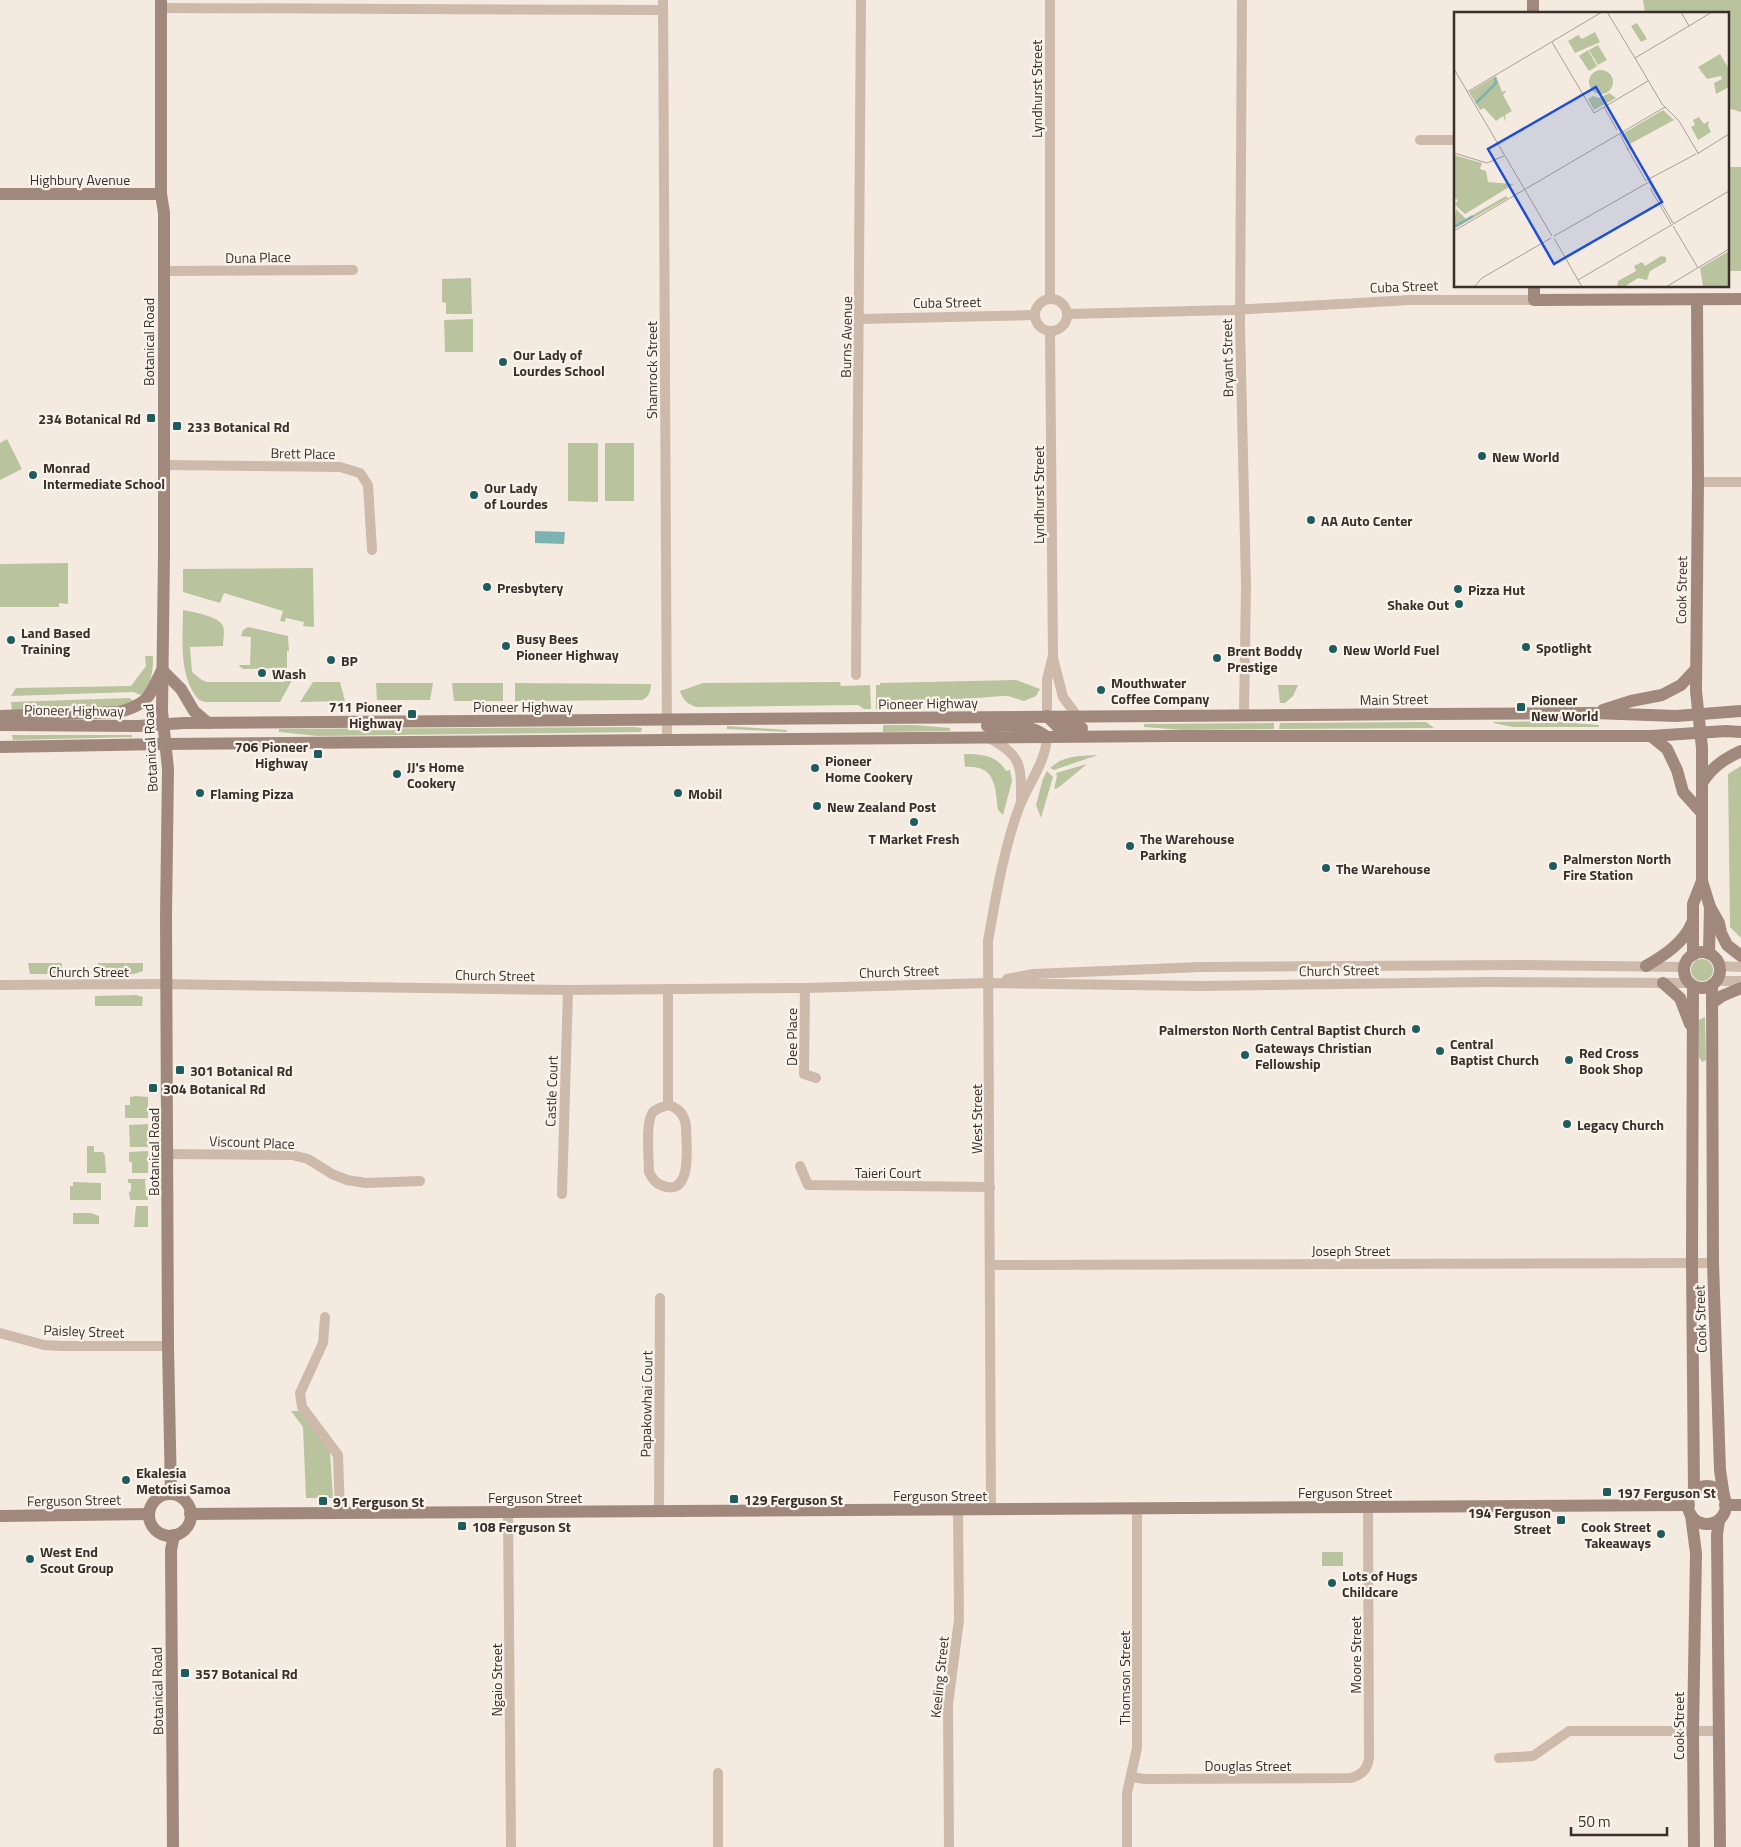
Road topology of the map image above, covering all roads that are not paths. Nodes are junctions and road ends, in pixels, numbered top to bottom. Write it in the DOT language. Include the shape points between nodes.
graph roads {
  1 [pos="861,0"];
  2 [pos="1050,0"];
  3 [pos="1242,0"];
  4 [pos="161,4"];
  5 [pos="663,5"];
  6 [pos="1420,140"];
  7 [pos="1454,140"];
  8 [pos="0,194"];
  9 [pos="161,194"];
  10 [pos="353,270"];
  11 [pos="163,272"];
  12 [pos="1534,288"];
  13 [pos="1050,298"];
  14 [pos="1741,299"];
  15 [pos="1534,300"];
  16 [pos="1697,300"];
  17 [pos="1240,310"];
  18 [pos="1068,314"];
  19 [pos="1035,315"];
  20 [pos="860,319"];
  21 [pos="1050,331"];
  22 [pos="164,464"];
  23 [pos="1698,482"];
  24 [pos="1741,482"];
  25 [pos="372,550"];
  26 [pos="1053,658"];
  27 [pos="1696,669"];
  28 [pos="162,670"];
  29 [pos="856,675"];
  30 [pos="1741,711"];
  31 [pos="1593,713"];
  32 [pos="1698,713"];
  33 [pos="1244,715"];
  34 [pos="0,716"];
  35 [pos="1047,716"];
  36 [pos="1077,716"];
  37 [pos="931,718"];
  38 [pos="836,719"];
  39 [pos="667,720"];
  40 [pos="208,723"];
  41 [pos="0,725"];
  42 [pos="163,725"];
  43 [pos="1741,732"];
  44 [pos="1701,734"];
  45 [pos="1171,736"];
  46 [pos="1651,736"];
  47 [pos="987,737"];
  48 [pos="1047,737"];
  49 [pos="838,738"];
  50 [pos="667,739"];
  51 [pos="165,744"];
  52 [pos="0,747"];
  53 [pos="1741,751"];
  54 [pos="1702,783"];
  55 [pos="1020,805"];
  56 [pos="1702,813"];
  57 [pos="1702,881"];
  58 [pos="1710,907"];
  59 [pos="1693,920"];
  60 [pos="1709,953"];
  61 [pos="1692,955"];
  62 [pos="1741,956"];
  63 [pos="1646,966"];
  64 [pos="1720,966"];
  65 [pos="1684,967"];
  66 [pos="1741,967"];
  67 [pos="1741,981"];
  68 [pos="989,983"];
  69 [pos="1663,983"];
  70 [pos="1714,983"];
  71 [pos="1692,984"];
  72 [pos="0,985"];
  73 [pos="167,985"];
  74 [pos="805,988"];
  75 [pos="1741,988"];
  76 [pos="668,989"];
  77 [pos="568,990"];
  78 [pos="1712,1003"];
  79 [pos="1693,1036"];
  80 [pos="1693,1071"];
  81 [pos="1712,1072"];
  82 [pos="816,1078"];
  83 [pos="668,1105"];
  84 [pos="1693,1140"];
  85 [pos="1712,1140"];
  86 [pos="167,1154"];
  87 [pos="800,1166"];
  88 [pos="420,1182"];
  89 [pos="990,1187"];
  90 [pos="562,1194"];
  91 [pos="1692,1263"];
  92 [pos="1712,1263"];
  93 [pos="990,1265"];
  94 [pos="660,1298"];
  95 [pos="325,1317"];
  96 [pos="0,1333"];
  97 [pos="168,1346"];
  98 [pos="1694,1492"];
  99 [pos="171,1494"];
  100 [pos="1725,1501"];
  101 [pos="1741,1505"];
  102 [pos="1368,1506"];
  103 [pos="1137,1508"];
  104 [pos="958,1510"];
  105 [pos="991,1510"];
  106 [pos="1690,1510"];
  107 [pos="660,1512"];
  108 [pos="508,1513"];
  109 [pos="149,1514"];
  110 [pos="190,1514"];
  111 [pos="340,1514"];
  112 [pos="0,1516"];
  113 [pos="1719,1520"];
  114 [pos="174,1535"];
  115 [pos="1720,1731"];
  116 [pos="1693,1732"];
  117 [pos="1499,1758"];
  118 [pos="1363,1772"];
  119 [pos="718,1773"];
  120 [pos="1132,1777"];
  121 [pos="173,1847"];
  122 [pos="511,1847"];
  123 [pos="718,1847"];
  124 [pos="949,1847"];
  125 [pos="1127,1847"];
  126 [pos="1694,1847"];
  127 [pos="1720,1847"];
  1 -- 20 [label="street, Burns Avenue"];
  2 -- 13 [label="street, Lyndhurst Street"];
  3 -- 17 [label="street, Bryant Street"];
  4 -- 5 [label="street"];
  4 -- 9 [label="main road, Botanical Road"];
  5 -- 39 [label="street, Shamrock Street"];
  6 -- 7 [label="street"];
  8 -- 9 [label="main road, Highbury Avenue"];
  9 -- 11 [label="main road, Botanical Road" via="164,213"];
  10 -- 11 [label="street, Duna Place"];
  11 -- 22 [label="main road, Botanical Road"];
  12 -- 15 [label="main road"];
  13 -- 18 [label="street" via="1062,302"];
  13 -- 19 [label="street" via="1042,301"];
  14 -- 16 [label="main road, Cuba Street"];
  15 -- 16 [label="main road, Cuba Street"];
  15 -- 17 [label="street, Cuba Street" via="1410,300"];
  16 -- 23 [label="main road, Cook Street"];
  17 -- 18 [label="street, Cuba Street"];
  17 -- 33 [label="street, Bryant Street" via="1246,595"];
  18 -- 21 [label="street" via="1066,323"];
  19 -- 20 [label="street, Cuba Street"];
  19 -- 21 [label="street" via="1040,326"];
  20 -- 29 [label="street, Burns Avenue"];
  21 -- 26 [label="street, Lyndhurst Street"];
  22 -- 25 [label="street, Brett Place" via="340,467 360,472 368,485"];
  22 -- 28 [label="main road, Botanical Road"];
  23 -- 24 [label="street"];
  23 -- 27 [label="main road, Cook Street"];
  26 -- 35 [label="street, Lyndhurst Street" via="1047,680"];
  26 -- 36 [label="street, Lyndhurst Street" via="1063,697"];
  27 -- 31 [label="main road" via="1682,685 1662,695"];
  27 -- 32 [label="main road, Cook Street"];
  28 -- 34 [label="main road" via="148,699 130,709"];
  28 -- 40 [label="main road" via="182,689 194,711"];
  28 -- 42 [label="main road, Botanical Road"];
  30 -- 32 [label="main road, Main Street"];
  31 -- 32 [label="main road, Main Street" via="1676,716"];
  31 -- 33 [label="main road, Main Street"];
  32 -- 44 [label="main road, Cook Street"];
  33 -- 36 [label="main road, Main Street"];
  35 -- 36 [label="main road, Main Street"];
  35 -- 37 [label="main road, Pioneer Highway"];
  35 -- 45 [label="main road" via="1063,728 1139,729"];
  37 -- 38 [label="main road, Pioneer Highway"];
  37 -- 48 [label="main road" via="957,724 1027,726"];
  38 -- 39 [label="main road, Pioneer Highway"];
  38 -- 49 [label="main road"];
  39 -- 40 [label="main road, Pioneer Highway"];
  39 -- 50 [label="street, Shamrock Street"];
  40 -- 42 [label="main road, Pioneer Highway"];
  41 -- 42 [label="main road, Pioneer Highway"];
  42 -- 51 [label="main road, Botanical Road"];
  43 -- 44 [label="main road"];
  44 -- 46 [label="main road"];
  44 -- 54 [label="main road, Cook Street"];
  45 -- 46 [label="main road"];
  45 -- 48 [label="main road"];
  46 -- 56 [label="main road" via="1667,749 1683,792"];
  47 -- 48 [label="main road"];
  47 -- 49 [label="main road"];
  47 -- 55 [label="street" via="1007,749 1018,762"];
  48 -- 55 [label="street, West Street" via="1044,756"];
  49 -- 50 [label="main road"];
  50 -- 51 [label="main road"];
  51 -- 52 [label="main road"];
  51 -- 73 [label="main road, Botanical Road" via="168,769"];
  53 -- 54 [label="main road" via="1718,763"];
  54 -- 56 [label="main road, Cook Street"];
  55 -- 68 [label="street, West Street" via="998,880 988,940"];
  56 -- 57 [label="main road, Cook Street"];
  57 -- 58 [label="main road, Cook Street"];
  57 -- 59 [label="main road, Cook Street" via="1693,904"];
  58 -- 60 [label="main road, Cook Street"];
  58 -- 62 [label="main road" via="1727,945"];
  59 -- 61 [label="main road, Cook Street"];
  59 -- 63 [label="main road" via="1686,934 1669,952"];
  60 -- 61 [label="main road"];
  60 -- 64 [label="main road"];
  61 -- 65 [label="main road"];
  63 -- 65 [label="street, Church Street"];
  63 -- 68 [label="street, Church Street" via="1200,967 1033,974"];
  64 -- 66 [label="street"];
  64 -- 70 [label="main road, Cook Street"];
  65 -- 71 [label="main road, Cook Street" via="1686,978"];
  67 -- 70 [label="street"];
  68 -- 69 [label="street, Church Street" via="1202,986"];
  68 -- 74 [label="street, Church Street"];
  68 -- 89 [label="street, West Street"];
  69 -- 71 [label="street, Church Street"];
  69 -- 79 [label="main road" via="1680,998"];
  70 -- 71 [label="main road" via="1703,988"];
  70 -- 78 [label="main road, Cook Street"];
  71 -- 79 [label="main road, Cook Street"];
  72 -- 73 [label="street, Church Street"];
  73 -- 77 [label="street, Church Street"];
  73 -- 86 [label="main road, Botanical Road"];
  74 -- 76 [label="street, Church Street"];
  74 -- 82 [label="street, Dee Place" via="804,1074"];
  75 -- 78 [label="main road"];
  76 -- 77 [label="street, Church Street"];
  76 -- 83 [label="street"];
  77 -- 90 [label="street, Castle Court"];
  78 -- 81 [label="main road, Cook Street"];
  79 -- 80 [label="main road, Cook Street"];
  80 -- 81 [label="main road"];
  80 -- 84 [label="main road, Cook Street"];
  81 -- 85 [label="main road, Cook Street"];
  83 -- 83 [label="street" via="651,1116 649,1172 658,1184 672,1187 684,1178 686,1170 686,1127 679,1110"];
  84 -- 85 [label="main road"];
  84 -- 91 [label="main road, Cook Street"];
  85 -- 92 [label="main road, Cook Street"];
  86 -- 88 [label="street, Viscount Place" via="292,1155 308,1159 346,1180"];
  86 -- 97 [label="main road, Botanical Road"];
  87 -- 89 [label="street, Taieri Court" via="808,1185"];
  89 -- 93 [label="street, West Street"];
  91 -- 92 [label="street, Joseph Street"];
  91 -- 93 [label="street, Joseph Street"];
  91 -- 98 [label="main road, Cook Street"];
  92 -- 100 [label="main road, Cook Street" via="1720,1470"];
  93 -- 105 [label="street, West Street"];
  94 -- 107 [label="street, Papakowhai Court"];
  95 -- 111 [label="street" via="323,1343 300,1394 302,1407 338,1455"];
  96 -- 97 [label="street, Paisley Street" via="44,1345"];
  97 -- 99 [label="main road, Botanical Road"];
  98 -- 100 [label="main road" via="1710,1486 1716,1488"];
  98 -- 106 [label="main road"];
  99 -- 109 [label="main road" via="155,1500"];
  99 -- 110 [label="main road" via="182,1498"];
  100 -- 101 [label="main road"];
  100 -- 113 [label="main road"];
  102 -- 103 [label="main road, Ferguson Street"];
  102 -- 106 [label="main road, Ferguson Street"];
  102 -- 118 [label="street, Moore Street" via="1369,1758"];
  103 -- 105 [label="main road, Ferguson Street"];
  103 -- 120 [label="street, Thomson Street" via="1137,1748"];
  104 -- 105 [label="main road, Ferguson Street"];
  104 -- 107 [label="main road, Ferguson Street"];
  104 -- 124 [label="street, Keeling Street" via="959,1620 948,1704"];
  106 -- 113 [label="main road" via="1699,1522 1705,1524"];
  106 -- 116 [label="main road, Cook Street" via="1696,1553"];
  107 -- 108 [label="main road, Ferguson Street"];
  108 -- 111 [label="main road, Ferguson Street"];
  108 -- 122 [label="street, Ngaio Street"];
  109 -- 112 [label="main road, Ferguson Street"];
  109 -- 114 [label="main road" via="156,1531"];
  110 -- 111 [label="main road, Ferguson Street"];
  110 -- 114 [label="main road" via="188,1525"];
  113 -- 115 [label="main road"];
  114 -- 121 [label="main road, Botanical Road" via="171,1550"];
  115 -- 116 [label="street"];
  115 -- 127 [label="main road"];
  116 -- 117 [label="street" via="1569,1731 1533,1756"];
  116 -- 126 [label="main road, Cook Street"];
  118 -- 120 [label="street, Douglas Street" via="1351,1778"];
  119 -- 123 [label="street"];
  120 -- 125 [label="street, Thomson Street" via="1127,1793"];
}
